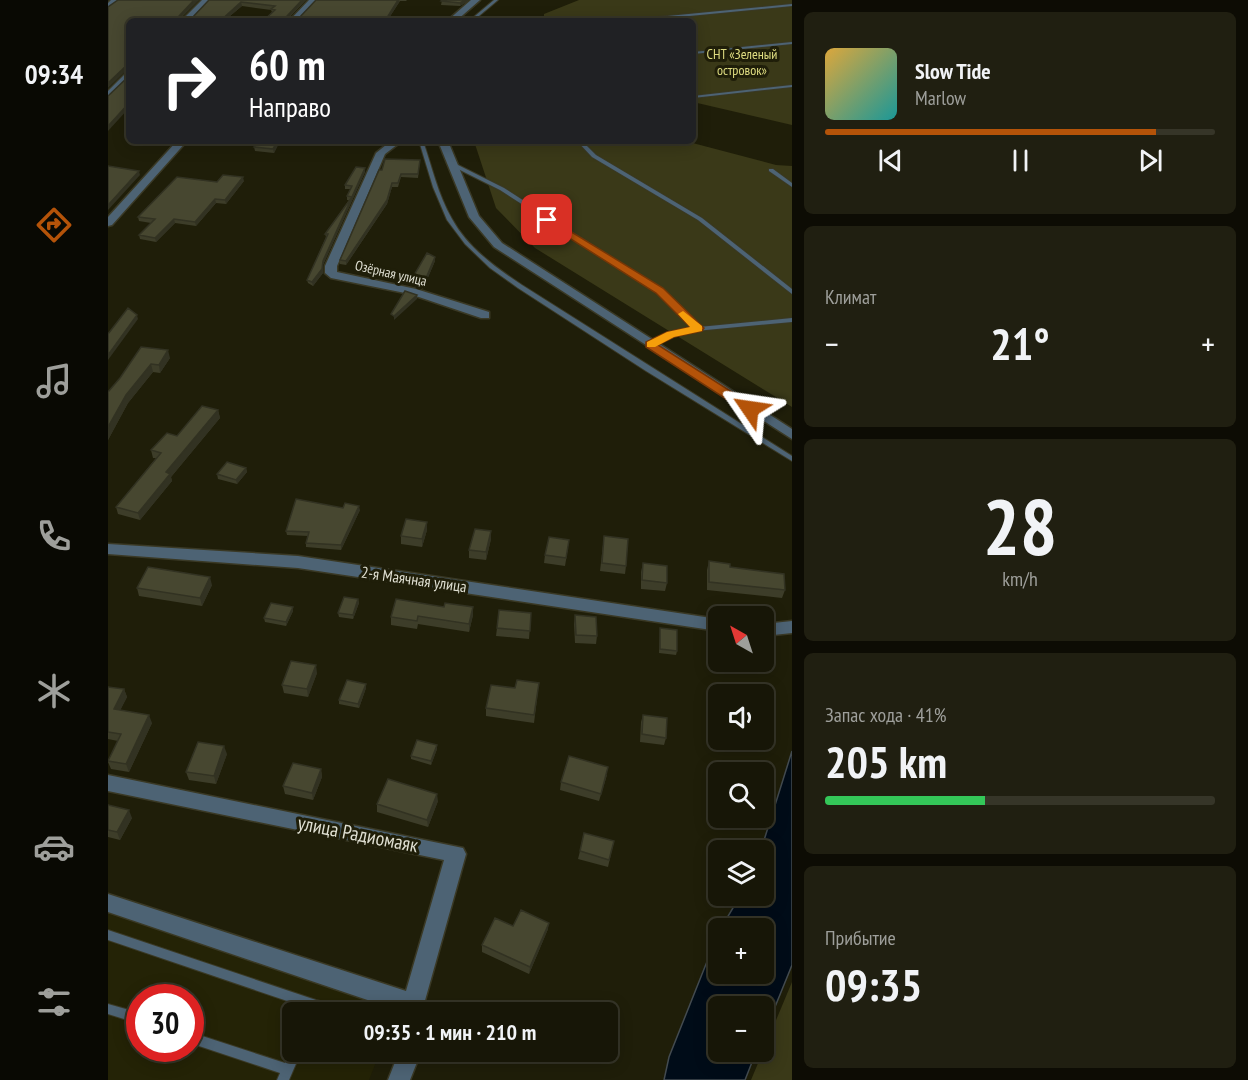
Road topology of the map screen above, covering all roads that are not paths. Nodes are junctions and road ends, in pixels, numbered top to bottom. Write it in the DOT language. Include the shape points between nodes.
graph roads {
  1 [pos="116,0"];
  2 [pos="206,0"];
  3 [pos="313,0"];
  4 [pos="476,0"];
  5 [pos="496,0"];
  6 [pos="792,5"];
  7 [pos="108,7"];
  8 [pos="188,18"];
  9 [pos="296,18"];
  10 [pos="455,18"];
  11 [pos="474,18"];
  12 [pos="657,18"];
  13 [pos="792,43"];
  14 [pos="696,53"];
  15 [pos="125,75"];
  16 [pos="792,86"];
  17 [pos="108,96"];
  18 [pos="696,97"];
  19 [pos="179,144"];
  20 [pos="393,144"];
  21 [pos="422,144"];
  22 [pos="444,144"];
  23 [pos="582,144"];
  24 [pos="452,164"];
  25 [pos="771,170"];
  26 [pos="792,185"];
  27 [pos="108,223"];
  28 [pos="792,292"];
  29 [pos="485,315"];
  30 [pos="792,320"];
  31 [pos="698,328"];
  32 [pos="650,345"];
  33 [pos="792,435"];
  34 [pos="792,459"];
  35 [pos="108,549"];
  36 [pos="708,624"];
  37 [pos="792,627"];
  38 [pos="774,629"];
  39 [pos="108,783"];
  40 [pos="108,903"];
  41 [pos="108,935"];
  42 [pos="307,1002"];
  43 [pos="396,1002"];
  44 [pos="415,1002"];
  45 [pos="108,1009"];
  46 [pos="126,1015"];
  47 [pos="204,1043"];
  48 [pos="406,1062"];
  49 [pos="285,1075"];
  50 [pos="399,1080"];
  1 -- 7 [label="street"];
  2 -- 8 [label="street"];
  3 -- 9 [label="street"];
  4 -- 10 [label="street"];
  5 -- 11 [label="lane"];
  6 -- 12 [label="lane"];
  13 -- 14 [label="lane"];
  15 -- 17 [label="street"];
  16 -- 18 [label="lane"];
  19 -- 27 [label="street"];
  20 -- 29 [label="street, Озёрная улица" via="381,153 331,273 412,291"];
  21 -- 34 [label="lane" via="447,216 483,259 642,366"];
  22 -- 24 [label="street"];
  23 -- 28 [label="lane" via="594,156 700,219"];
  24 -- 31 [label="lane" via="502,189 660,291"];
  24 -- 32 [label="street" via="474,217 498,245"];
  25 -- 26 [label="lane"];
  30 -- 31 [label="lane"];
  31 -- 32 [label="lane" via="671,334"];
  32 -- 33 [label="street"];
  35 -- 36 [label="street, 2-я Маячная улица" via="298,562"];
  37 -- 38 [label="street"];
  39 -- 44 [label="street, улица Радиомаяк" via="456,854"];
  40 -- 43 [label="street"];
  41 -- 42 [label="lane"];
  45 -- 46 [label="lane"];
  47 -- 49 [label="lane"];
  48 -- 50 [label="street"];
}
